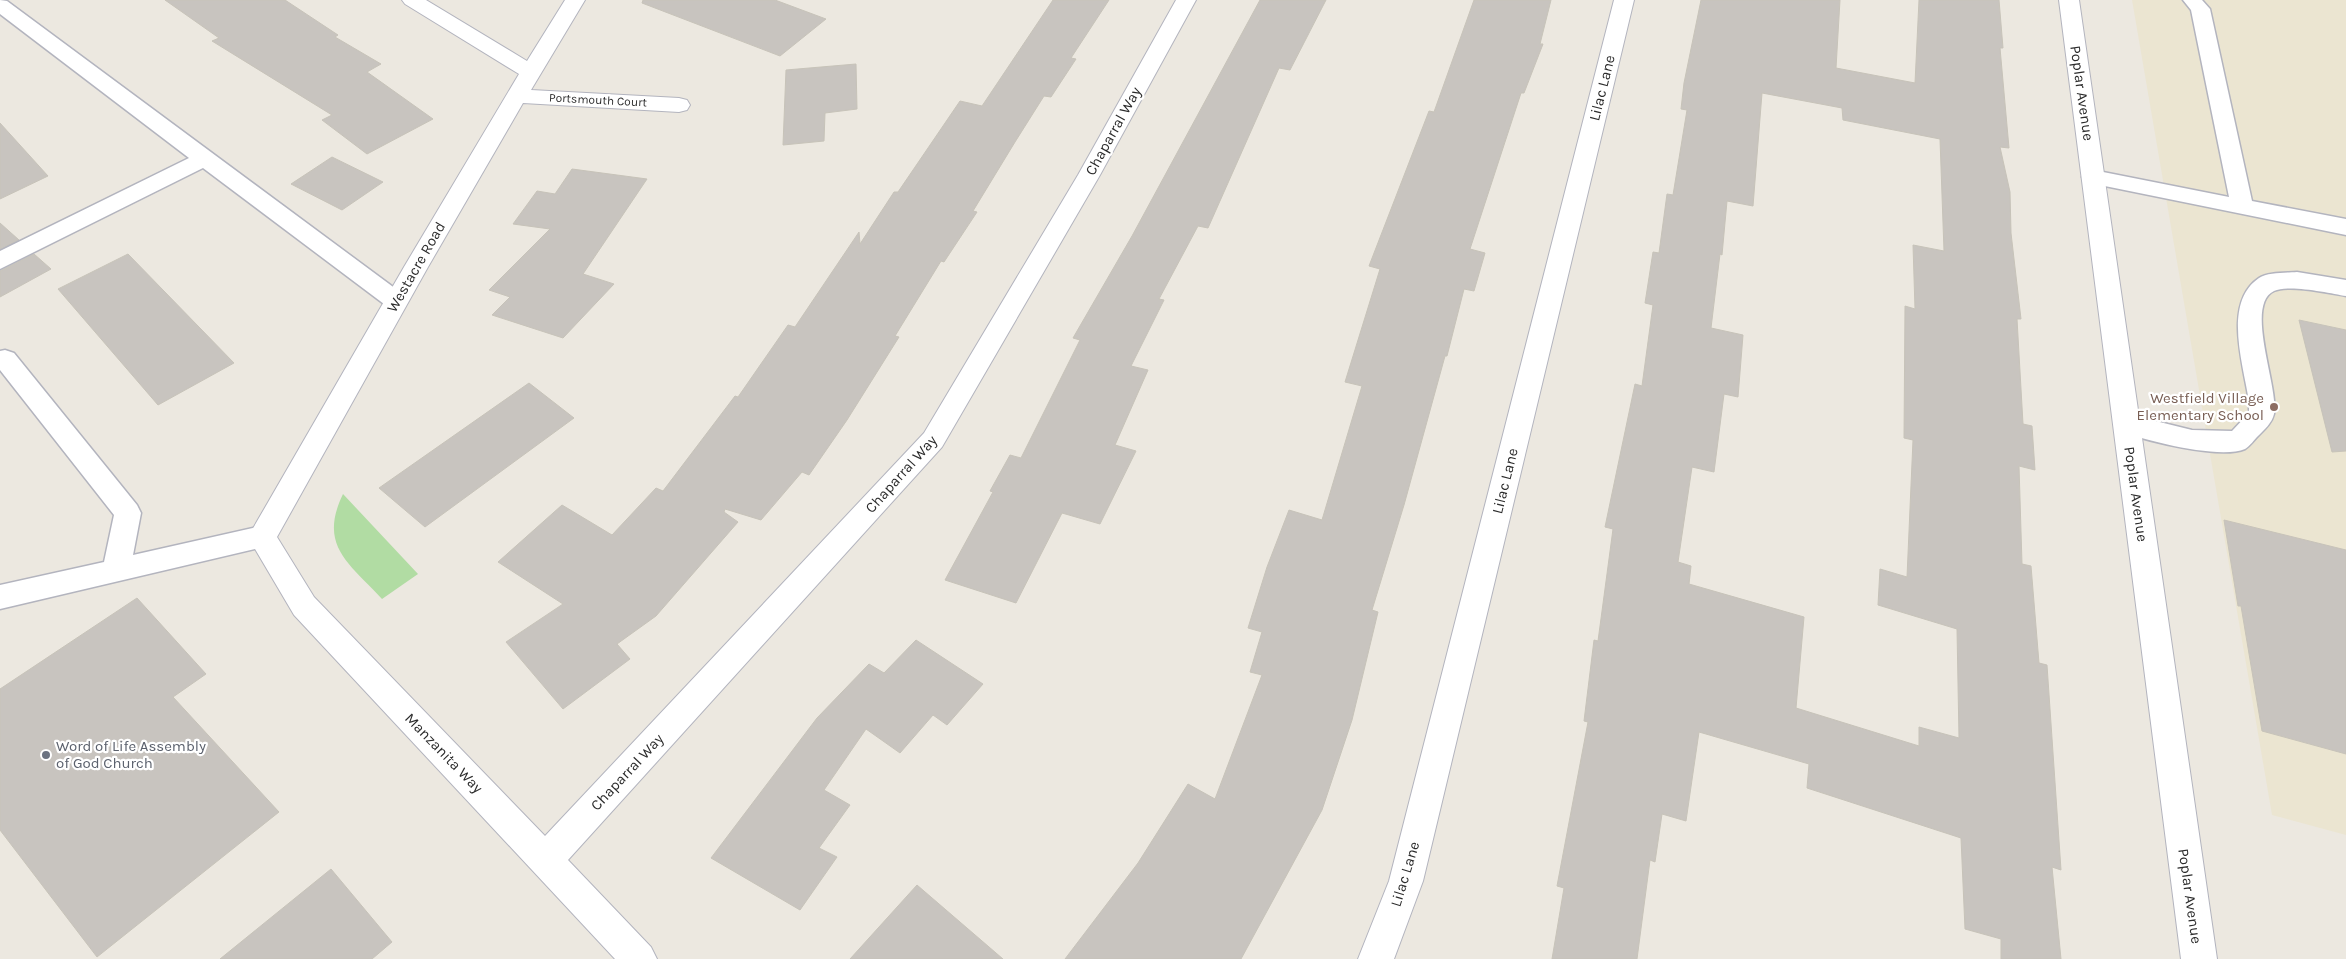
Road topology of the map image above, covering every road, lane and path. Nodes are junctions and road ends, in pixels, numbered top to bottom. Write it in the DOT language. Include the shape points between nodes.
graph roads {
  1 [pos="412,0"];
  2 [pos="575,0"];
  3 [pos="1186,0"];
  4 [pos="1624,0"];
  5 [pos="2068,0"];
  6 [pos="2192,0"];
  7 [pos="0,5"];
  8 [pos="530,72"];
  9 [pos="516,96"];
  10 [pos="679,105"];
  11 [pos="204,159"];
  12 [pos="2093,176"];
  13 [pos="2242,206"];
  14 [pos="2346,228"];
  15 [pos="0,261"];
  16 [pos="2346,288"];
  17 [pos="396,301"];
  18 [pos="0,361"];
  19 [pos="2127,424"];
  20 [pos="262,537"];
  21 [pos="116,570"];
  22 [pos="0,597"];
  23 [pos="546,860"];
  24 [pos="639,959"];
  25 [pos="1376,959"];
  26 [pos="2199,959"];
  1 -- 8 [label="street"];
  2 -- 8 [label="street, Westacre Road"];
  3 -- 23 [label="street, Chaparral Way" via="1089,175 933,440"];
  4 -- 25 [label="street, Lilac Lane" via="1406,881"];
  5 -- 12 [label="street, Poplar Avenue"];
  6 -- 13 [label="lane" via="2200,10"];
  7 -- 11 [label="lane"];
  8 -- 9 [label="street, Westacre Road"];
  9 -- 10 [label="street, Portsmouth Court"];
  9 -- 17 [label="street, Westacre Road"];
  11 -- 15 [label="lane"];
  11 -- 17 [label="lane"];
  12 -- 13 [label="lane"];
  12 -- 19 [label="street, Poplar Avenue"];
  13 -- 14 [label="lane"];
  16 -- 19 [label="lane" via="2297,280 2268,283 2252,297 2249,324 2262,402 2261,416 2238,441 2192,440"];
  17 -- 20 [label="street, Westacre Road"];
  18 -- 21 [label="lane" via="5,359 128,513"];
  19 -- 26 [label="street, Poplar Avenue"];
  20 -- 21 [label="lane"];
  20 -- 23 [label="street, Manzanita Way" via="304,606"];
  21 -- 22 [label="lane"];
  23 -- 24 [label="street, Manzanita Way"];
}
